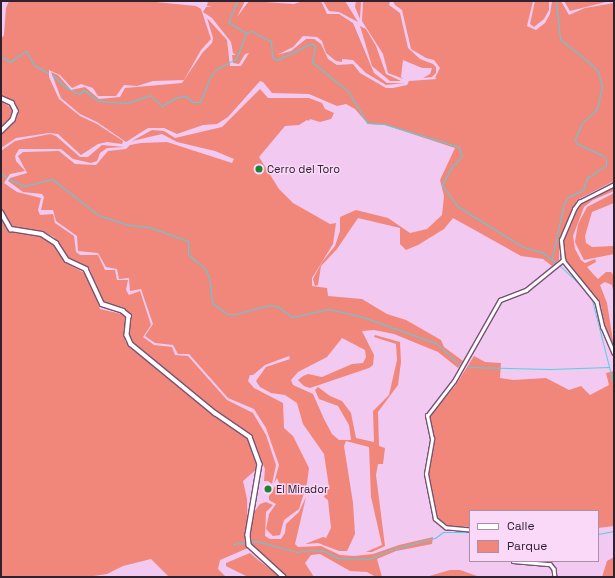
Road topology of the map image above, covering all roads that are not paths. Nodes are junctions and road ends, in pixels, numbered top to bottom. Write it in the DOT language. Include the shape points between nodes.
graph roads {
  1 [pos="1,98"];
  2 [pos="1,132"];
  3 [pos="614,184"];
  4 [pos="1,212"];
  5 [pos="563,260"];
  6 [pos="614,353"];
  7 [pos="469,530"];
  8 [pos="526,562"];
  9 [pos="284,577"];
  10 [pos="555,577"];
  1 -- 2 [label="street" via="12,103 16,111 13,120"];
  3 -- 5 [label="street" via="579,202 574,209 561,240"];
  4 -- 9 [label="street" via="11,229 42,234 56,243 67,260 86,269 102,304 123,311 129,316 127,335 130,344 250,437 260,464 248,535 250,545"];
  5 -- 6 [label="street" via="597,302 603,327"];
  5 -- 7 [label="street" via="526,290 500,300 454,381 427,416 432,439 426,478 435,519 446,528"];
  8 -- 10 [label="street" via="550,564"];
}
